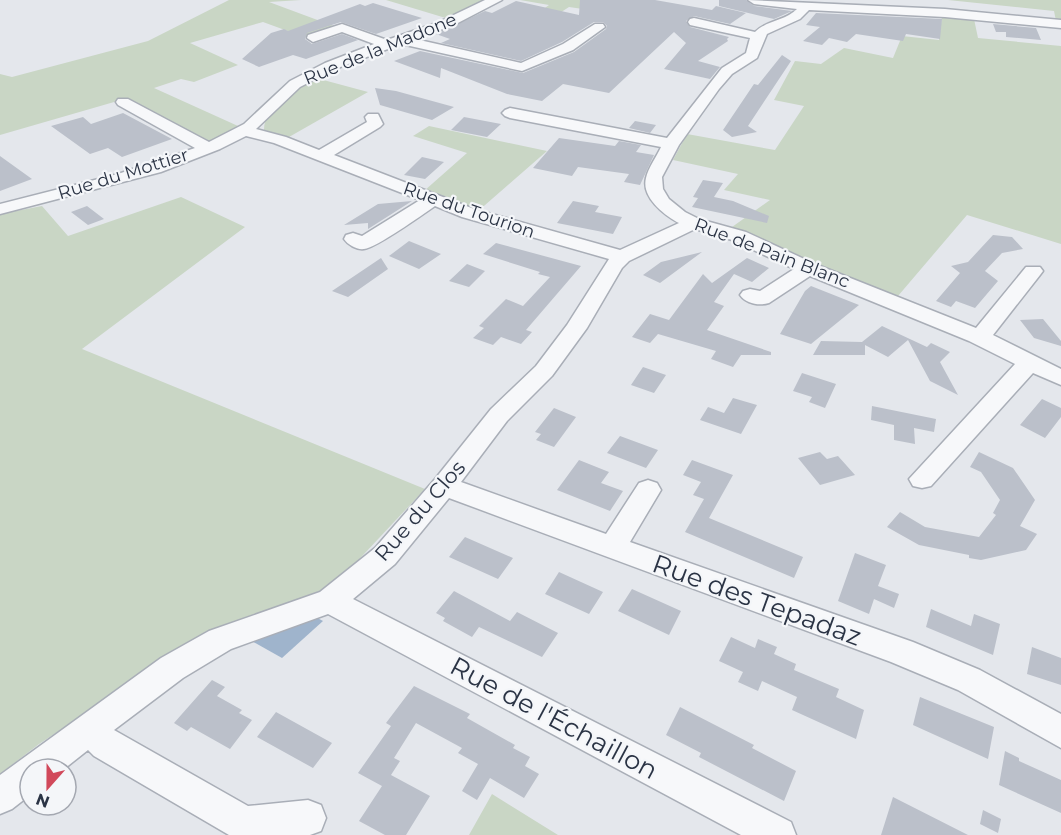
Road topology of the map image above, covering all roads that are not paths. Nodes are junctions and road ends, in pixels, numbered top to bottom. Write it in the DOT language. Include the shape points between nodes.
graph roads {
  1 [pos="496,0"];
  2 [pos="754,0"];
  3 [pos="846,4"];
  4 [pos="805,6"];
  5 [pos="360,22"];
  6 [pos="694,22"];
  7 [pos="1061,24"];
  8 [pos="599,27"];
  9 [pos="342,28"];
  10 [pos="758,36"];
  11 [pos="313,38"];
  12 [pos="395,42"];
  13 [pos="522,67"];
  14 [pos="499,78"];
  15 [pos="123,102"];
  16 [pos="510,113"];
  17 [pos="373,117"];
  18 [pos="244,131"];
  19 [pos="671,144"];
  20 [pos="207,148"];
  21 [pos="322,155"];
  22 [pos="433,200"];
  23 [pos="0,209"];
  24 [pos="693,224"];
  25 [pos="353,239"];
  26 [pos="622,257"];
  27 [pos="807,268"];
  28 [pos="1033,272"];
  29 [pos="750,295"];
  30 [pos="977,336"];
  31 [pos="1031,363"];
  32 [pos="1061,378"];
  33 [pos="922,479"];
  34 [pos="444,486"];
  35 [pos="648,490"];
  36 [pos="612,548"];
  37 [pos="330,601"];
  38 [pos="89,729"];
  39 [pos="1061,732"];
  40 [pos="52,757"];
  41 [pos="18,783"];
  42 [pos="0,797"];
  43 [pos="308,818"];
  44 [pos="778,835"];
  1 -- 12 [label="street, Rue de la Madone"];
  2 -- 4 [label="street"];
  3 -- 4 [label="street"];
  3 -- 7 [label="street"];
  4 -- 10 [label="street" via="788,22"];
  5 -- 9 [label="street"];
  6 -- 10 [label="street"];
  8 -- 13 [label="street" via="568,47"];
  9 -- 11 [label="street"];
  9 -- 12 [label="street"];
  10 -- 19 [label="street, Rue de Pain Blanc" via="752,55 727,71"];
  12 -- 13 [label="street"];
  12 -- 18 [label="street, Rue de la Madone" via="294,85"];
  13 -- 14 [label="street"];
  15 -- 20 [label="street"];
  16 -- 19 [label="street"];
  17 -- 21 [label="street" via="375,124"];
  18 -- 20 [label="street, Rue du Mottier"];
  18 -- 21 [label="street, Rue du Tourion"];
  19 -- 24 [label="street, Rue de Pain Blanc" via="654,177 654,189 662,202"];
  20 -- 23 [label="street, Rue du Mottier" via="153,168"];
  21 -- 22 [label="street, Rue du Tourion"];
  22 -- 25 [label="street" via="363,244"];
  22 -- 26 [label="street, Rue du Tourion"];
  24 -- 26 [label="street"];
  24 -- 27 [label="street, Rue de Pain Blanc" via="739,236"];
  26 -- 34 [label="street, Rue du Clos" via="544,371 499,415"];
  27 -- 29 [label="street" via="762,299"];
  27 -- 30 [label="street, Rue de Pain Blanc"];
  28 -- 30 [label="street"];
  30 -- 31 [label="street, Rue de Pain Blanc"];
  31 -- 32 [label="street, Rue de Pain Blanc"];
  31 -- 33 [label="street"];
  34 -- 36 [label="street, Rue des Tepadaz"];
  34 -- 37 [label="street, Rue du Clos" via="385,556"];
  35 -- 36 [label="street"];
  36 -- 39 [label="street, Rue des Tepadaz" via="902,652 969,680"];
  37 -- 38 [label="street, Rue du Clos" via="220,640 172,668"];
  37 -- 44 [label="street, Rue de l'Échaillon"];
  38 -- 40 [label="street, Rue du Clos"];
  38 -- 43 [label="street" via="106,745 245,824"];
  41 -- 42 [label="street"];
}
